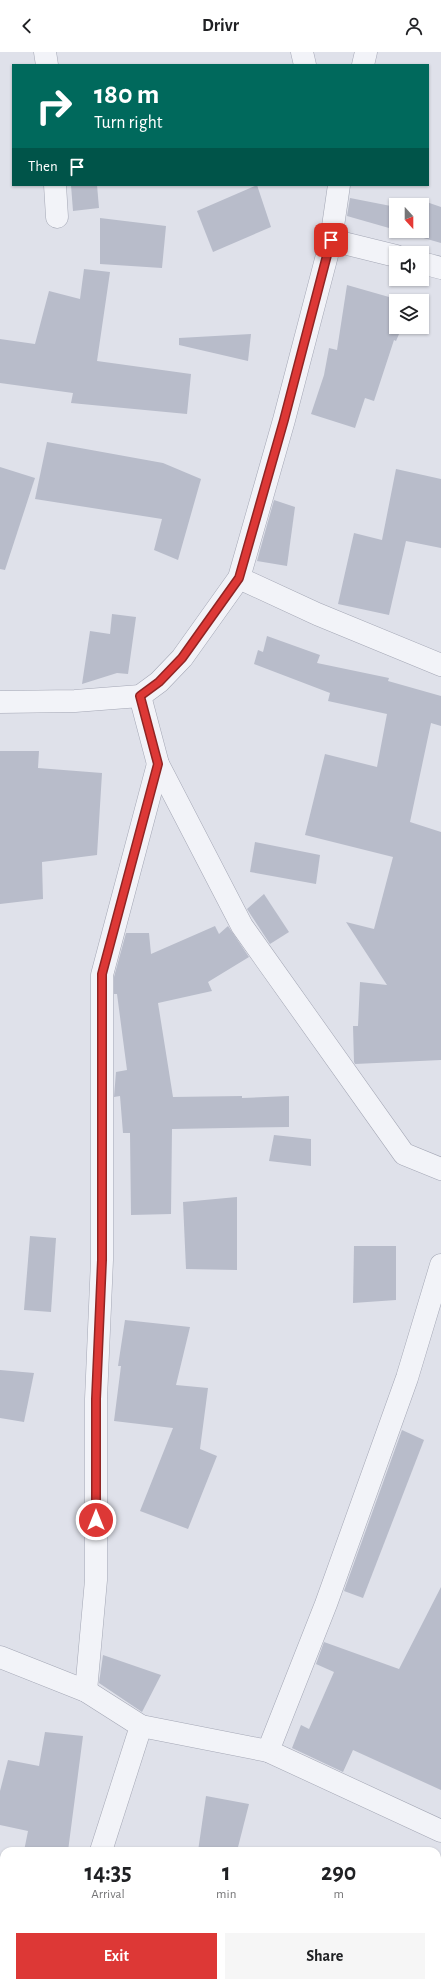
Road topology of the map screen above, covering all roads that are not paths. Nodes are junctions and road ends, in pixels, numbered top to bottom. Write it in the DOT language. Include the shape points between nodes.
graph roads {
  1 [pos="46,52"];
  2 [pos="302,52"];
  3 [pos="366,52"];
  4 [pos="48,64"];
  5 [pos="305,64"];
  6 [pos="363,64"];
  7 [pos="55,186"];
  8 [pos="338,187"];
  9 [pos="57,217"];
  10 [pos="331,240"];
  11 [pos="389,254"];
  12 [pos="429,265"];
  13 [pos="441,268"];
  14 [pos="239,578"];
  15 [pos="441,665"];
  16 [pos="140,696"];
  17 [pos="0,702"];
  18 [pos="158,764"];
  19 [pos="441,1169"];
  20 [pos="441,1265"];
  21 [pos="0,1657"];
  22 [pos="86,1691"];
  23 [pos="141,1726"];
  24 [pos="268,1751"];
  25 [pos="441,1832"];
  26 [pos="103,1847"];
  1 -- 4 [label="street"];
  2 -- 5 [label="street"];
  3 -- 6 [label="street"];
  7 -- 9 [label="street"];
  8 -- 10 [label="street"];
  10 -- 11 [label="street"];
  10 -- 14 [label="street"];
  12 -- 13 [label="street"];
  14 -- 15 [label="street" via="317,614"];
  14 -- 16 [label="street" via="182,658 159,682"];
  16 -- 17 [label="street" via="75,701"];
  16 -- 18 [label="street"];
  18 -- 19 [label="street" via="242,926 404,1154"];
  18 -- 22 [label="street" via="102,974 102,1260 96,1399 96,1580"];
  20 -- 24 [label="street" via="407,1378 326,1604"];
  21 -- 22 [label="street"];
  22 -- 23 [label="street"];
  23 -- 24 [label="street"];
  23 -- 26 [label="street"];
  24 -- 25 [label="street"];
}
